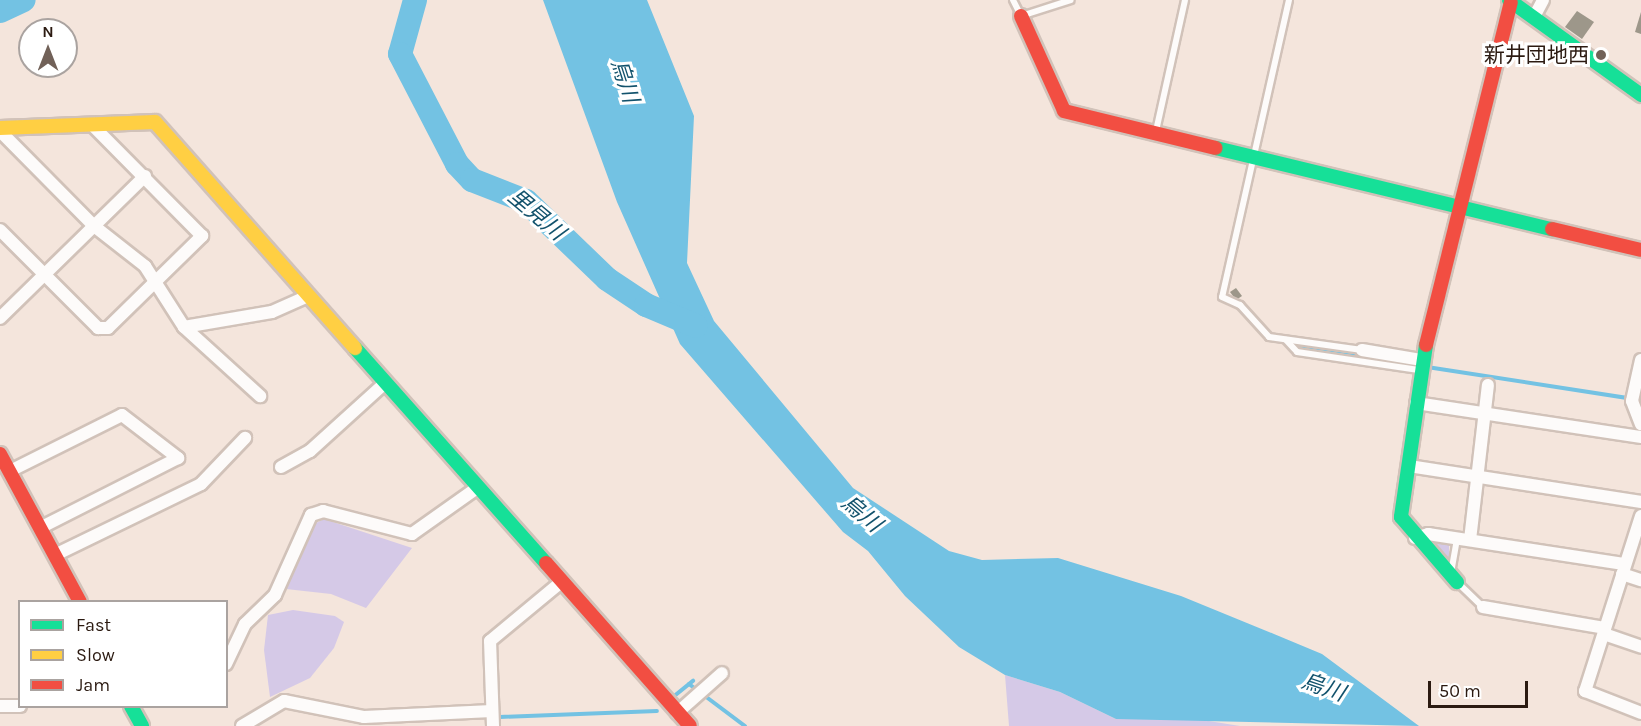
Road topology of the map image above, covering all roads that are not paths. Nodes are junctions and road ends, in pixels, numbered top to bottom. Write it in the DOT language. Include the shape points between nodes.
graph roads {
  1 [pos="1012,0"];
  2 [pos="1071,0"];
  3 [pos="1185,0"];
  4 [pos="1289,0"];
  5 [pos="1543,0"];
  6 [pos="1510,1"];
  7 [pos="1021,16"];
  8 [pos="1534,17"];
  9 [pos="1641,95"];
  10 [pos="92,124"];
  11 [pos="0,130"];
  12 [pos="1156,133"];
  13 [pos="1252,156"];
  14 [pos="145,176"];
  15 [pos="1458,206"];
  16 [pos="94,226"];
  17 [pos="0,230"];
  18 [pos="1641,250"];
  19 [pos="45,274"];
  20 [pos="156,277"];
  21 [pos="306,297"];
  22 [pos="0,318"];
  23 [pos="184,327"];
  24 [pos="1286,339"];
  25 [pos="1362,350"];
  26 [pos="1342,354"];
  27 [pos="1641,360"];
  28 [pos="1421,365"];
  29 [pos="384,384"];
  30 [pos="1488,385"];
  31 [pos="260,396"];
  32 [pos="1416,403"];
  33 [pos="1486,414"];
  34 [pos="1641,424"];
  35 [pos="1641,437"];
  36 [pos="245,438"];
  37 [pos="0,454"];
  38 [pos="1409,466"];
  39 [pos="280,467"];
  40 [pos="10,471"];
  41 [pos="1478,477"];
  42 [pos="477,488"];
  43 [pos="1641,502"];
  44 [pos="1641,516"];
  45 [pos="42,527"];
  46 [pos="1415,538"];
  47 [pos="1457,538"];
  48 [pos="1470,540"];
  49 [pos="57,554"];
  50 [pos="1623,569"];
  51 [pos="1454,578"];
  52 [pos="1641,580"];
  53 [pos="560,583"];
  54 [pos="79,600"];
  55 [pos="1482,607"];
  56 [pos="1604,631"];
  57 [pos="1641,647"];
  58 [pos="228,660"];
  59 [pos="722,673"];
  60 [pos="0,706"];
  61 [pos="18,706"];
  62 [pos="132,708"];
  63 [pos="492,711"];
  64 [pos="677,713"];
  65 [pos="1641,713"];
  66 [pos="142,726"];
  67 [pos="242,726"];
  68 [pos="493,726"];
  69 [pos="690,726"];
  1 -- 7 [label="lane"];
  2 -- 7 [label="lane"];
  3 -- 12 [label="lane"];
  4 -- 13 [label="lane"];
  5 -- 8 [label="street"];
  6 -- 8 [label="street"];
  6 -- 15 [label="street"];
  7 -- 12 [label="street" via="1061,109"];
  8 -- 9 [label="street"];
  10 -- 11 [label="street"];
  10 -- 14 [label="street"];
  10 -- 21 [label="street" via="155,122"];
  11 -- 16 [label="street"];
  12 -- 13 [label="street"];
  13 -- 15 [label="street"];
  13 -- 24 [label="lane" via="1222,297 1240,305 1269,337"];
  14 -- 16 [label="street"];
  14 -- 20 [label="street" via="202,231"];
  15 -- 18 [label="street"];
  15 -- 28 [label="street"];
  16 -- 19 [label="street"];
  16 -- 20 [label="street"];
  17 -- 19 [label="street"];
  19 -- 20 [label="street" via="98,328 108,328"];
  19 -- 22 [label="street"];
  20 -- 23 [label="street"];
  21 -- 23 [label="street" via="272,312"];
  21 -- 29 [label="street"];
  23 -- 31 [label="street"];
  24 -- 26 [label="lane"];
  24 -- 26 [label="lane" via="1297,352"];
  25 -- 26 [label="lane"];
  25 -- 28 [label="street"];
  26 -- 28 [label="lane"];
  27 -- 34 [label="street" via="1632,401"];
  28 -- 32 [label="street"];
  29 -- 39 [label="street" via="310,451"];
  29 -- 42 [label="street"];
  30 -- 33 [label="street"];
  32 -- 33 [label="street"];
  32 -- 38 [label="street"];
  33 -- 35 [label="street"];
  33 -- 41 [label="street"];
  36 -- 49 [label="street" via="201,484"];
  37 -- 40 [label="street"];
  38 -- 41 [label="street"];
  38 -- 46 [label="street" via="1401,517"];
  40 -- 45 [label="street"];
  40 -- 45 [label="street" via="122,415 178,458"];
  41 -- 43 [label="street"];
  41 -- 48 [label="street"];
  42 -- 53 [label="street"];
  42 -- 58 [label="street" via="412,534 323,511 311,515 275,595 245,624"];
  44 -- 50 [label="street"];
  45 -- 49 [label="street"];
  46 -- 47 [label="street" via="1421,534"];
  46 -- 51 [label="street"];
  47 -- 48 [label="street"];
  47 -- 51 [label="lane"];
  48 -- 50 [label="street"];
  49 -- 54 [label="street"];
  50 -- 52 [label="street"];
  50 -- 56 [label="street"];
  51 -- 55 [label="lane"];
  53 -- 63 [label="street" via="490,641"];
  53 -- 64 [label="street"];
  55 -- 56 [label="street"];
  56 -- 57 [label="street"];
  56 -- 65 [label="street" via="1585,691"];
  59 -- 64 [label="street"];
  60 -- 61 [label="street"];
  62 -- 66 [label="street"];
  63 -- 67 [label="street" via="364,717 284,701"];
  63 -- 68 [label="street"];
  64 -- 69 [label="street"];
}
